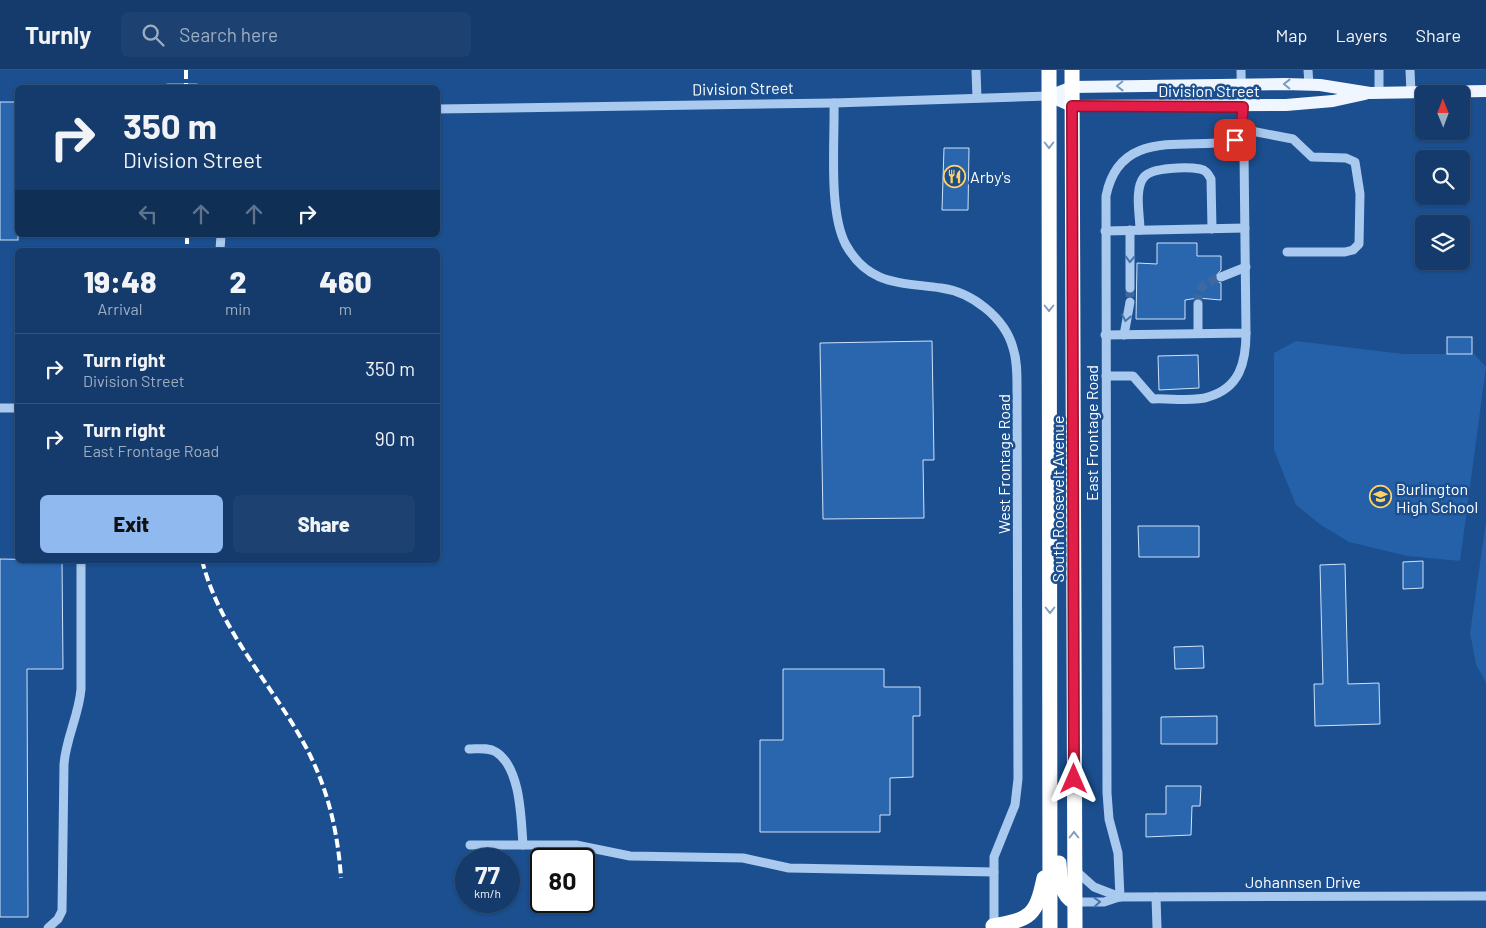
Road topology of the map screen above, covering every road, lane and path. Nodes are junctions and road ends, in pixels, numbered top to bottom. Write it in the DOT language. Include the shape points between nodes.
graph roads {
  1 [pos="976,70"];
  2 [pos="1049,70"];
  3 [pos="1072,70"];
  4 [pos="1242,70"];
  5 [pos="1308,70"];
  6 [pos="1379,70"];
  7 [pos="1410,70"];
  8 [pos="1242,84"];
  9 [pos="1309,85"];
  10 [pos="1072,87"];
  11 [pos="1486,91"];
  12 [pos="1411,92"];
  13 [pos="1374,93"];
  14 [pos="1049,96"];
  15 [pos="977,98"];
  16 [pos="834,103"];
  17 [pos="1072,106"];
  18 [pos="1243,107"];
  19 [pos="440,109"];
  20 [pos="1242,129"];
  21 [pos="1237,138"];
  22 [pos="1244,228"];
  23 [pos="1212,229"];
  24 [pos="1105,230"];
  25 [pos="1135,230"];
  26 [pos="1287,252"];
  27 [pos="1246,267"];
  28 [pos="1221,277"];
  29 [pos="1130,288"];
  30 [pos="1130,302"];
  31 [pos="1198,304"];
  32 [pos="1198,333"];
  33 [pos="1246,333"];
  34 [pos="1124,335"];
  35 [pos="1105,336"];
  36 [pos="1106,376"];
  37 [pos="0,408"];
  38 [pos="15,408"];
  39 [pos="81,563"];
  40 [pos="469,749"];
  41 [pos="1050,777"];
  42 [pos="470,845"];
  43 [pos="523,845"];
  44 [pos="1050,847"];
  45 [pos="1074,869"];
  46 [pos="994,872"];
  47 [pos="1486,896"];
  48 [pos="1120,897"];
  49 [pos="1156,897"];
  50 [pos="1074,902"];
  51 [pos="1002,926"];
  52 [pos="1052,927"];
  53 [pos="48,928"];
  54 [pos="1074,928"];
  55 [pos="1157,928"];
  1 -- 15 [label="street"];
  2 -- 14 [label="highway, South Roosevelt Avenue"];
  3 -- 10 [label="highway, South Roosevelt Avenue"];
  4 -- 8 [label="street"];
  5 -- 9 [label="street"];
  6 -- 13 [label="street"];
  7 -- 12 [label="street"];
  9 -- 8 [label="main road, Division Street, one-way"];
  8 -- 10 [label="main road, Division Street, one-way"];
  8 -- 18 [label="street"];
  9 -- 13 [label="main road, Division Street"];
  10 -- 14 [label="main road, Division Street"];
  10 -- 17 [label="highway, South Roosevelt Avenue"];
  11 -- 12 [label="main road, Division Street"];
  12 -- 13 [label="main road, Division Street"];
  13 -- 18 [label="main road, Division Street" via="1322,103"];
  14 -- 15 [label="street, Division Street"];
  14 -- 17 [label="main road, Division Street"];
  14 -- 41 [label="highway, South Roosevelt Avenue, one-way"];
  15 -- 16 [label="street, Division Street"];
  16 -- 19 [label="street, Division Street"];
  16 -- 46 [label="street, West Frontage Road" via="836,209 841,233 853,255 872,274 888,281 952,290 972,299 996,319 1008,334 1014,350 1017,386 1018,779 1015,805 996,851"];
  17 -- 18 [label="main road, Division Street"];
  45 -- 17 [label="highway, South Roosevelt Avenue, one-way"];
  18 -- 20 [label="street"];
  20 -- 21 [label="street"];
  20 -- 26 [label="street" via="1293,139 1312,157 1346,158 1355,162 1360,194 1358,244 1345,252"];
  21 -- 22 [label="street" via="1244,152"];
  21 -- 24 [label="street, East Frontage Road" via="1214,144 1151,146 1127,156 1108,183"];
  22 -- 23 [label="street"];
  22 -- 27 [label="street"];
  23 -- 25 [label="street"];
  23 -- 25 [label="street" via="1211,178 1200,169 1174,169 1144,176 1139,187"];
  24 -- 25 [label="street"];
  24 -- 35 [label="street, East Frontage Road"];
  25 -- 29 [label="street, one-way"];
  27 -- 28 [label="street"];
  27 -- 33 [label="street"];
  30 -- 34 [label="street, one-way"];
  31 -- 32 [label="street"];
  32 -- 33 [label="street"];
  32 -- 34 [label="street"];
  33 -- 36 [label="street" via="1246,356 1234,382 1208,398 1153,399 1133,376"];
  34 -- 35 [label="street"];
  35 -- 36 [label="street, East Frontage Road"];
  36 -- 48 [label="street, East Frontage Road" via="1106,793 1118,853"];
  37 -- 38 [label="street"];
  39 -- 53 [label="street" via="81,689 64,764 62,911"];
  40 -- 43 [label="street" via="495,751 509,768 518,797"];
  41 -- 44 [label="highway, South Roosevelt Avenue"];
  41 -- 50 [label="highway" via="1061,886"];
  42 -- 43 [label="street"];
  43 -- 46 [label="street" via="576,845 630,856 743,858 789,868"];
  44 -- 51 [label="highway" via="1037,906 1028,917"];
  44 -- 52 [label="highway, South Roosevelt Avenue"];
  45 -- 48 [label="street, Johannsen Drive" via="1094,888"];
  45 -- 50 [label="highway, South Roosevelt Avenue"];
  46 -- 51 [label="street, West Frontage Road"];
  47 -- 49 [label="street, Johannsen Drive"];
  48 -- 49 [label="street, Johannsen Drive"];
  50 -- 48 [label="street, Johannsen Drive, one-way" via="1104,902"];
  49 -- 55 [label="street"];
  50 -- 54 [label="highway, South Roosevelt Avenue"];
  51 -- 52 [label="highway"];
}
